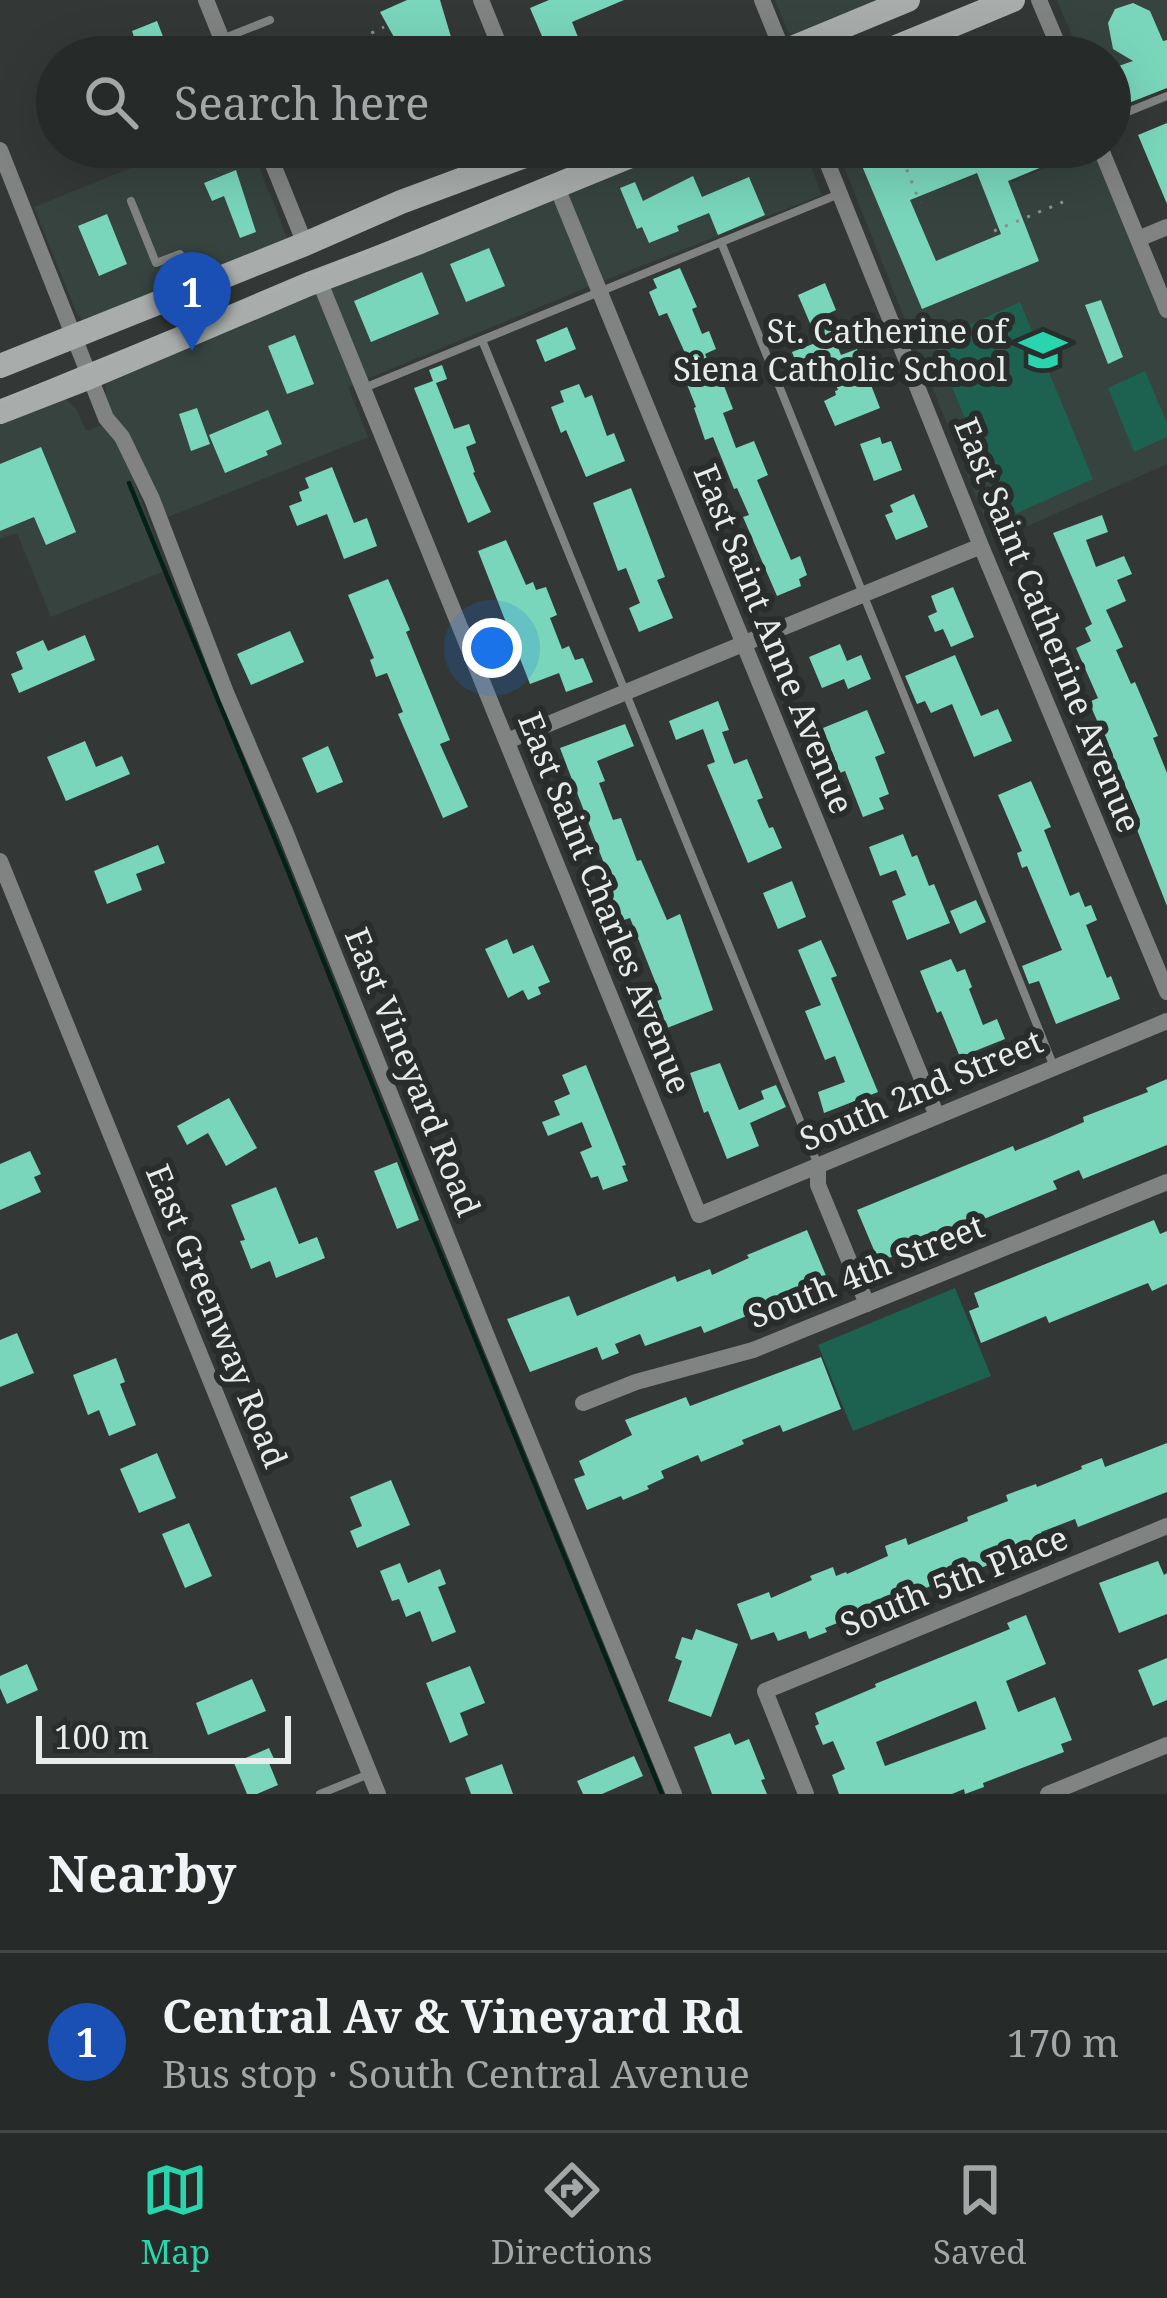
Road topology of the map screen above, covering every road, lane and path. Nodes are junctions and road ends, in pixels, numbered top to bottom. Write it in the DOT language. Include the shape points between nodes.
graph roads {
  1 [pos="206,0"];
  2 [pos="481,0"];
  3 [pos="762,0"];
  4 [pos="908,0"];
  5 [pos="1013,0"];
  6 [pos="1040,0"];
  7 [pos="270,20"];
  8 [pos="384,27"];
  9 [pos="221,36"];
  10 [pos="245,36"];
  11 [pos="366,36"];
  12 [pos="496,36"];
  13 [pos="772,36"];
  14 [pos="821,36"];
  15 [pos="927,36"];
  16 [pos="1055,36"];
  17 [pos="1167,96"];
  18 [pos="1131,111"];
  19 [pos="0,150"];
  20 [pos="274,168"];
  21 [pos="491,168"];
  22 [pos="599,168"];
  23 [pos="830,168"];
  24 [pos="906,168"];
  25 [pos="1109,168"];
  26 [pos="556,185"];
  27 [pos="841,193"];
  28 [pos="131,201"];
  29 [pos="1063,202"];
  30 [pos="920,203"];
  31 [pos="1167,227"];
  32 [pos="994,231"];
  33 [pos="1138,239"];
  34 [pos="721,242"];
  35 [pos="304,244"];
  36 [pos="319,280"];
  37 [pos="194,287"];
  38 [pos="599,292"];
  39 [pos="1167,310"];
  40 [pos="73,336"];
  41 [pos="482,340"];
  42 [pos="0,365"];
  43 [pos="90,377"];
  44 [pos="364,388"];
  45 [pos="0,412"];
  46 [pos="982,546"];
  47 [pos="862,595"];
  48 [pos="744,643"];
  49 [pos="626,692"];
  50 [pos="507,741"];
  51 [pos="0,861"];
  52 [pos="1167,992"];
  53 [pos="1167,1021"];
  54 [pos="1054,1067"];
  55 [pos="937,1116"];
  56 [pos="818,1166"];
  57 [pos="1167,1182"];
  58 [pos="699,1215"];
  59 [pos="866,1304"];
  60 [pos="584,1403"];
  61 [pos="1167,1526"];
  62 [pos="1167,1745"];
  63 [pos="370,1774"];
  64 [pos="320,1794"];
  65 [pos="378,1794"];
  66 [pos="674,1794"];
  67 [pos="806,1794"];
  68 [pos="1048,1794"];
  1 -- 9 [label="street"];
  2 -- 12 [label="street"];
  3 -- 13 [label="street"];
  4 -- 14 [label="main road"];
  5 -- 15 [label="main road"];
  6 -- 16 [label="street"];
  7 -- 10 [label="lane"];
  8 -- 11 [label="path"];
  17 -- 18 [label="lane"];
  19 -- 40 [label="street, East Vineyard Road"];
  20 -- 35 [label="street"];
  21 -- 35 [label="main road"];
  22 -- 26 [label="main road"];
  23 -- 27 [label="street, East Saint Catherine Avenue"];
  24 -- 30 [label="path"];
  25 -- 33 [label="street"];
  26 -- 36 [label="main road"];
  26 -- 38 [label="street, East Saint Anne Avenue"];
  27 -- 34 [label="lane"];
  27 -- 46 [label="street, East Saint Catherine Avenue"];
  28 -- 37 [label="lane" via="156,263 180,254"];
  29 -- 32 [label="path"];
  31 -- 33 [label="street"];
  33 -- 39 [label="street"];
  34 -- 38 [label="lane"];
  34 -- 47 [label="lane"];
  35 -- 37 [label="main road"];
  36 -- 43 [label="main road"];
  36 -- 44 [label="street, East Saint Charles Avenue"];
  37 -- 40 [label="main road"];
  38 -- 41 [label="lane"];
  38 -- 48 [label="street, East Saint Anne Avenue"];
  40 -- 42 [label="main road"];
  40 -- 43 [label="street, East Vineyard Road"];
  41 -- 44 [label="lane"];
  41 -- 49 [label="lane"];
  43 -- 45 [label="main road"];
  43 -- 66 [label="street, East Vineyard Road" via="152,499"];
  44 -- 50 [label="street, East Saint Charles Avenue"];
  46 -- 47 [label="street"];
  46 -- 52 [label="street, East Saint Catherine Avenue"];
  47 -- 48 [label="street"];
  47 -- 54 [label="lane"];
  48 -- 49 [label="street"];
  48 -- 55 [label="street, East Saint Anne Avenue"];
  49 -- 50 [label="street"];
  49 -- 56 [label="lane"];
  50 -- 58 [label="street, East Saint Charles Avenue"];
  51 -- 63 [label="street, East Greenway Road"];
  53 -- 54 [label="street, South 2nd Street"];
  54 -- 55 [label="street, South 2nd Street"];
  55 -- 56 [label="street, South 2nd Street"];
  56 -- 58 [label="street, South 2nd Street"];
  56 -- 59 [label="street" via="818,1185"];
  57 -- 59 [label="street, South 4th Street"];
  59 -- 60 [label="street, South 4th Street"];
  61 -- 67 [label="street, South 5th Place" via="764,1691"];
  62 -- 68 [label="street"];
  63 -- 64 [label="lane"];
  63 -- 65 [label="street, East Greenway Road"];
}
